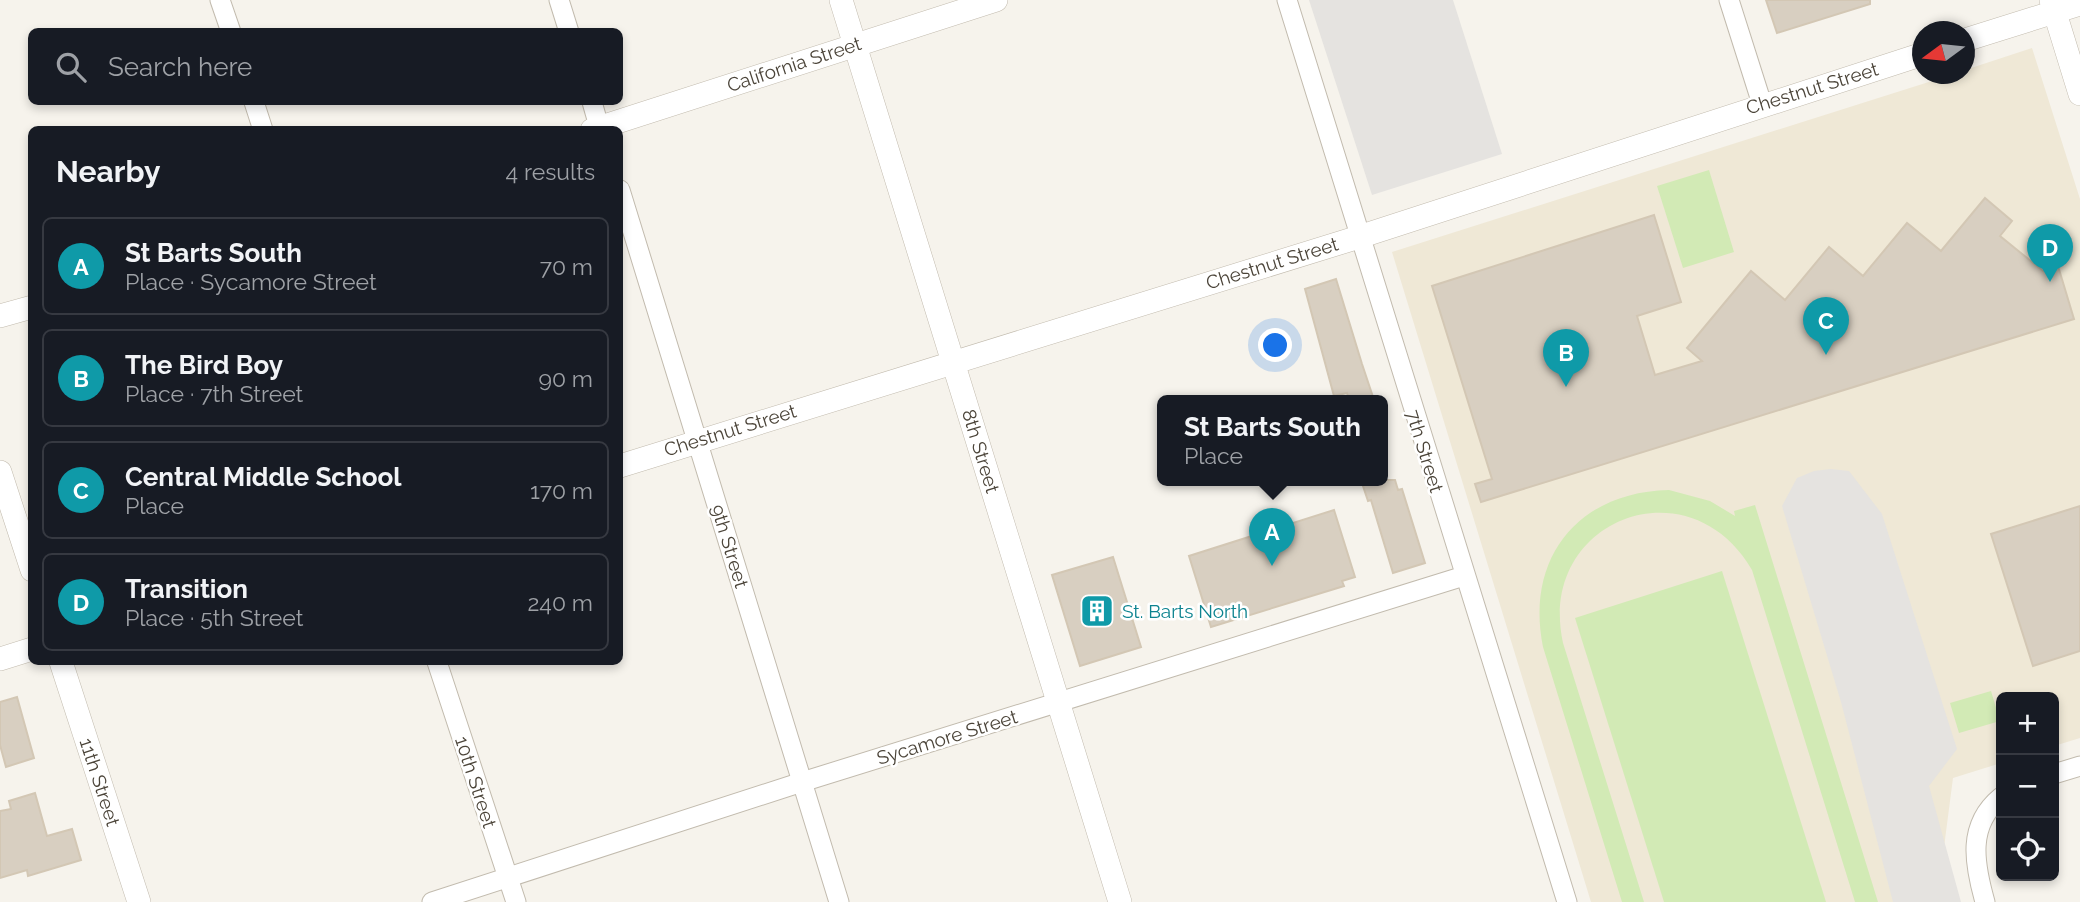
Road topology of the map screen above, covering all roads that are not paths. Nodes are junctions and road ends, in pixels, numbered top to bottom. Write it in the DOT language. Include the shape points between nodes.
graph roads {
  1 [pos="220,0"];
  2 [pos="559,0"];
  3 [pos="841,0"];
  4 [pos="996,0"];
  5 [pos="1287,0"];
  6 [pos="1729,0"];
  7 [pos="2080,4"];
  8 [pos="2052,6"];
  9 [pos="230,28"];
  10 [pos="568,28"];
  11 [pos="1975,36"];
  12 [pos="854,45"];
  13 [pos="1912,57"];
  14 [pos="2080,94"];
  15 [pos="1762,104"];
  16 [pos="255,105"];
  17 [pos="593,105"];
  18 [pos="262,126"];
  19 [pos="596,126"];
  20 [pos="606,126"];
  21 [pos="623,200"];
  22 [pos="1359,237"];
  23 [pos="28,307"];
  24 [pos="0,316"];
  25 [pos="953,361"];
  26 [pos="697,441"];
  27 [pos="623,465"];
  28 [pos="0,472"];
  29 [pos="28,558"];
  30 [pos="1464,576"];
  31 [pos="28,650"];
  32 [pos="0,659"];
  33 [pos="62,665"];
  34 [pos="438,665"];
  35 [pos="1059,703"];
  36 [pos="2080,766"];
  37 [pos="2059,772"];
  38 [pos="802,782"];
  39 [pos="1994,803"];
  40 [pos="508,879"];
  41 [pos="139,902"];
  42 [pos="432,902"];
  43 [pos="516,902"];
  44 [pos="839,902"];
  45 [pos="1120,902"];
  46 [pos="1567,902"];
  47 [pos="1985,902"];
  1 -- 9 [label="street"];
  2 -- 10 [label="street"];
  3 -- 12 [label="street, 8th Street"];
  4 -- 12 [label="street, California Street"];
  5 -- 22 [label="street, 7th Street"];
  6 -- 15 [label="street"];
  7 -- 8 [label="street"];
  8 -- 11 [label="street"];
  8 -- 14 [label="street"];
  12 -- 20 [label="street, California Street"];
  12 -- 25 [label="street, 8th Street"];
  13 -- 15 [label="street, Chestnut Street"];
  15 -- 22 [label="street, Chestnut Street"];
  16 -- 18 [label="street"];
  17 -- 19 [label="street"];
  21 -- 26 [label="street, 9th Street"];
  22 -- 25 [label="street, Chestnut Street"];
  22 -- 30 [label="street, 7th Street"];
  23 -- 24 [label="street"];
  25 -- 26 [label="street, Chestnut Street"];
  25 -- 35 [label="street, 8th Street"];
  26 -- 27 [label="street, Chestnut Street"];
  26 -- 38 [label="street, 9th Street"];
  28 -- 29 [label="street"];
  30 -- 35 [label="street, Sycamore Street"];
  30 -- 46 [label="street, 7th Street"];
  31 -- 32 [label="street"];
  33 -- 41 [label="street, 11th Street"];
  34 -- 40 [label="street, 10th Street"];
  35 -- 38 [label="street, Sycamore Street"];
  35 -- 45 [label="street, 8th Street"];
  36 -- 37 [label="street"];
  38 -- 40 [label="street, Sycamore Street"];
  38 -- 44 [label="street, 9th Street"];
  39 -- 47 [label="street" via="1976,836 1976,867"];
  40 -- 42 [label="street, Sycamore Street"];
  40 -- 43 [label="street, 10th Street"];
}
